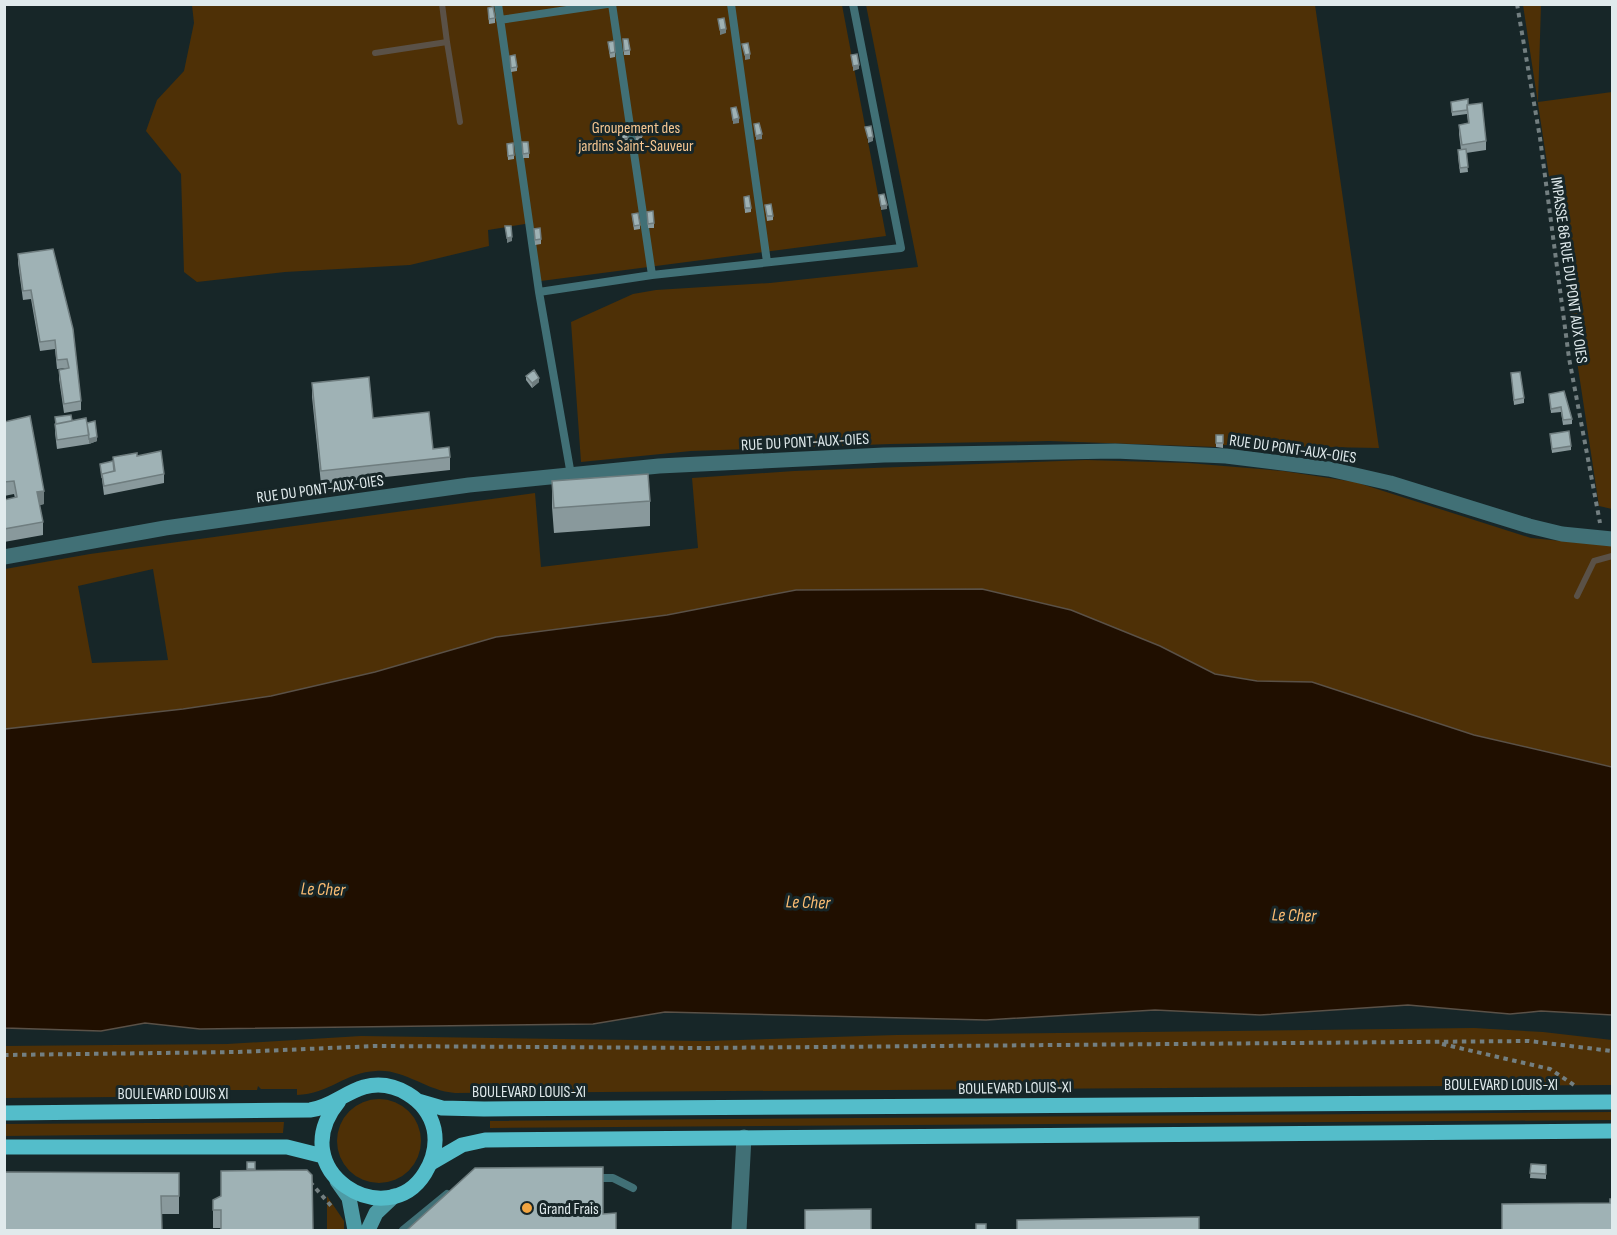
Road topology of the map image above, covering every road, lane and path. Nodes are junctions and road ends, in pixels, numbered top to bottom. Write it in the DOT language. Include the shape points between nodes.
graph roads {
  1 [pos="498,4"];
  2 [pos="607,4"];
  3 [pos="612,4"];
  4 [pos="731,4"];
  5 [pos="853,4"];
  6 [pos="1517,4"];
  7 [pos="500,20"];
  8 [pos="767,262"];
  9 [pos="652,275"];
  10 [pos="539,292"];
  11 [pos="572,475"];
  12 [pos="1608,539"];
  13 [pos="4,557"];
  14 [pos="1436,1042"];
  15 [pos="1612,1051"];
  16 [pos="4,1055"];
  17 [pos="339,1101"];
  18 [pos="418,1101"];
  19 [pos="1587,1102"];
  20 [pos="1612,1102"];
  21 [pos="4,1113"];
  22 [pos="1612,1131"];
  23 [pos="744,1137"];
  24 [pos="4,1147"];
  25 [pos="323,1156"];
  26 [pos="431,1162"];
  27 [pos="589,1178"];
  28 [pos="337,1181"];
  29 [pos="633,1188"];
  30 [pos="453,1189"];
  31 [pos="394,1196"];
  32 [pos="355,1230"];
  33 [pos="368,1230"];
  34 [pos="403,1230"];
  35 [pos="739,1230"];
  1 -- 7 [label="lane"];
  2 -- 7 [label="lane"];
  3 -- 9 [label="lane"];
  4 -- 8 [label="lane"];
  5 -- 8 [label="lane" via="901,248"];
  6 -- 12 [label="path, IMPASSE 86 RUE DU PONT AUX OIES" via="1540,138 1569,358"];
  7 -- 10 [label="lane"];
  8 -- 9 [label="lane"];
  9 -- 10 [label="lane"];
  10 -- 11 [label="lane"];
  11 -- 12 [label="street, RUE DU PONT-AUX-OIES" via="702,463 884,455 1115,451 1226,456 1329,468 1519,524"];
  11 -- 13 [label="street, RUE DU PONT-AUX-OIES" via="469,485 165,528"];
  14 -- 15 [label="path" via="1528,1041"];
  14 -- 16 [label="path" via="702,1048 375,1046 238,1053"];
  14 -- 19 [label="path" via="1550,1069 1572,1083"];
  17 -- 18 [label="main road" via="358,1090 379,1085 393,1087"];
  17 -- 21 [label="main road, BOULEVARD LOUIS XI" via="310,1110"];
  17 -- 25 [label="main road" via="324,1126"];
  18 -- 19 [label="main road, BOULEVARD LOUIS-XI" via="442,1108 484,1109"];
  18 -- 26 [label="main road" via="434,1130"];
  19 -- 20 [label="main road, BOULEVARD LOUIS-XI"];
  22 -- 23 [label="main road"];
  23 -- 26 [label="main road" via="485,1140 462,1145"];
  23 -- 35 [label="street"];
  24 -- 25 [label="main road" via="287,1147"];
  25 -- 28 [label="main road"];
  26 -- 31 [label="main road" via="410,1189"];
  27 -- 29 [label="lane" via="613,1178"];
  28 -- 31 [label="main road" via="363,1197"];
  28 -- 32 [label="main road" via="349,1198"];
  30 -- 34 [label="lane"];
  31 -- 33 [label="main road" via="376,1213"];
}
